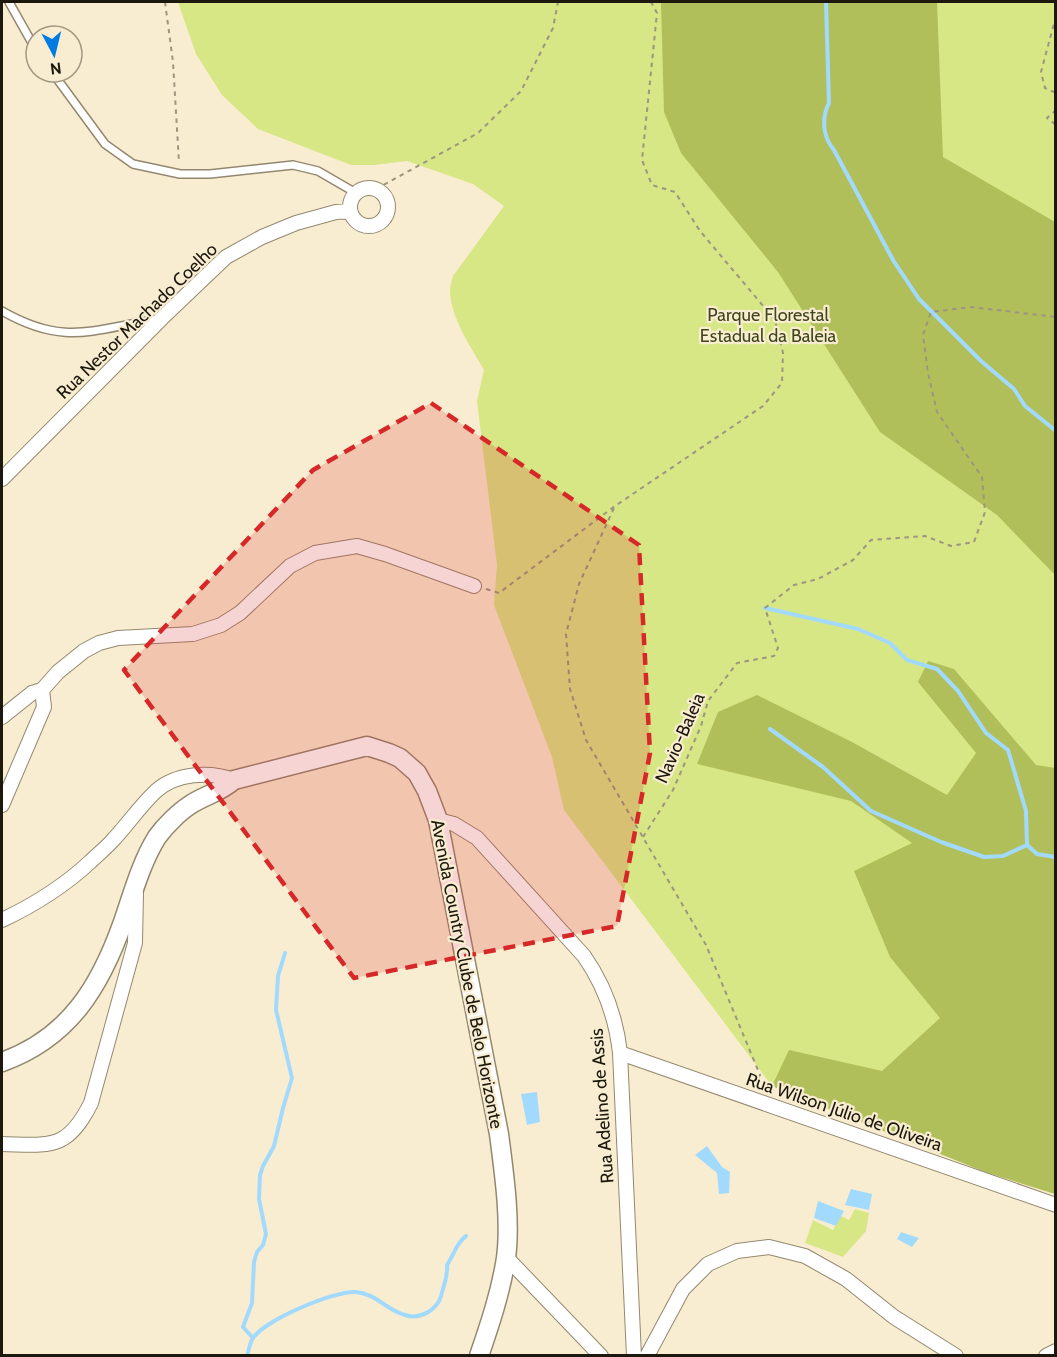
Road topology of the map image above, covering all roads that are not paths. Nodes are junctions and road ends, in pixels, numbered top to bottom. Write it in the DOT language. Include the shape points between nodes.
graph roads {
  1 [pos="9,2"];
  2 [pos="24,29"];
  3 [pos="61,84"];
  4 [pos="356,193"];
  5 [pos="350,211"];
  6 [pos="2,310"];
  7 [pos="162,318"];
  8 [pos="2,479"];
  9 [pos="474,586"];
  10 [pos="42,690"];
  11 [pos="2,717"];
  12 [pos="234,780"];
  13 [pos="2,805"];
  14 [pos="438,820"];
  15 [pos="136,882"];
  16 [pos="2,920"];
  17 [pos="620,1053"];
  18 [pos="2,1062"];
  19 [pos="2,1144"];
  20 [pos="1056,1205"];
  21 [pos="506,1257"];
  22 [pos="1056,1351"];
  23 [pos="479,1356"];
  24 [pos="601,1356"];
  25 [pos="634,1356"];
  26 [pos="647,1356"];
  27 [pos="956,1356"];
  28 [pos="1046,1356"];
  1 -- 2 [label="lane"];
  3 -- 4 [label="lane" via="105,144 133,164 180,174 293,165 318,171"];
  4 -- 5 [label="street"];
  4 -- 5 [label="street" via="376,189 387,199 388,213 372,226 365,226"];
  5 -- 7 [label="street, Rua Nestor Machado Coelho" via="296,223 226,257"];
  6 -- 7 [label="lane" via="19,321 64,334"];
  7 -- 8 [label="street, Rua Nestor Machado Coelho"];
  9 -- 10 [label="street" via="357,546 315,553 290,566 240,613 221,625 193,634 118,638 99,643 58,672"];
  10 -- 11 [label="street" via="32,693"];
  10 -- 13 [label="street" via="44,707"];
  12 -- 14 [label="street, Avenida Country Clube de Belo Horizonte" via="367,746 395,755 417,773"];
  12 -- 15 [label="street, Avenida Country Clube de Belo Horizonte" via="190,805 159,835"];
  12 -- 16 [label="street" via="197,774 158,789 113,840 65,884"];
  14 -- 17 [label="street, Rua Adelino de Assis" via="454,824 477,838 584,956 609,1004"];
  14 -- 21 [label="street, Avenida Country Clube de Belo Horizonte" via="499,1134"];
  15 -- 18 [label="street, Avenida Country Clube de Belo Horizonte" via="107,963 85,1000 56,1032"];
  15 -- 19 [label="street" via="135,943 91,1103 82,1121 57,1141"];
  17 -- 20 [label="street, Rua Wilson Júlio de Oliveira"];
  17 -- 25 [label="street, Rua Adelino de Assis"];
  21 -- 23 [label="street, Avenida Country Clube de Belo Horizonte"];
  21 -- 24 [label="street"];
  22 -- 28 [label="street"];
  26 -- 27 [label="street" via="683,1289 708,1264 737,1251 769,1246 805,1256 846,1279 894,1317"];
}
